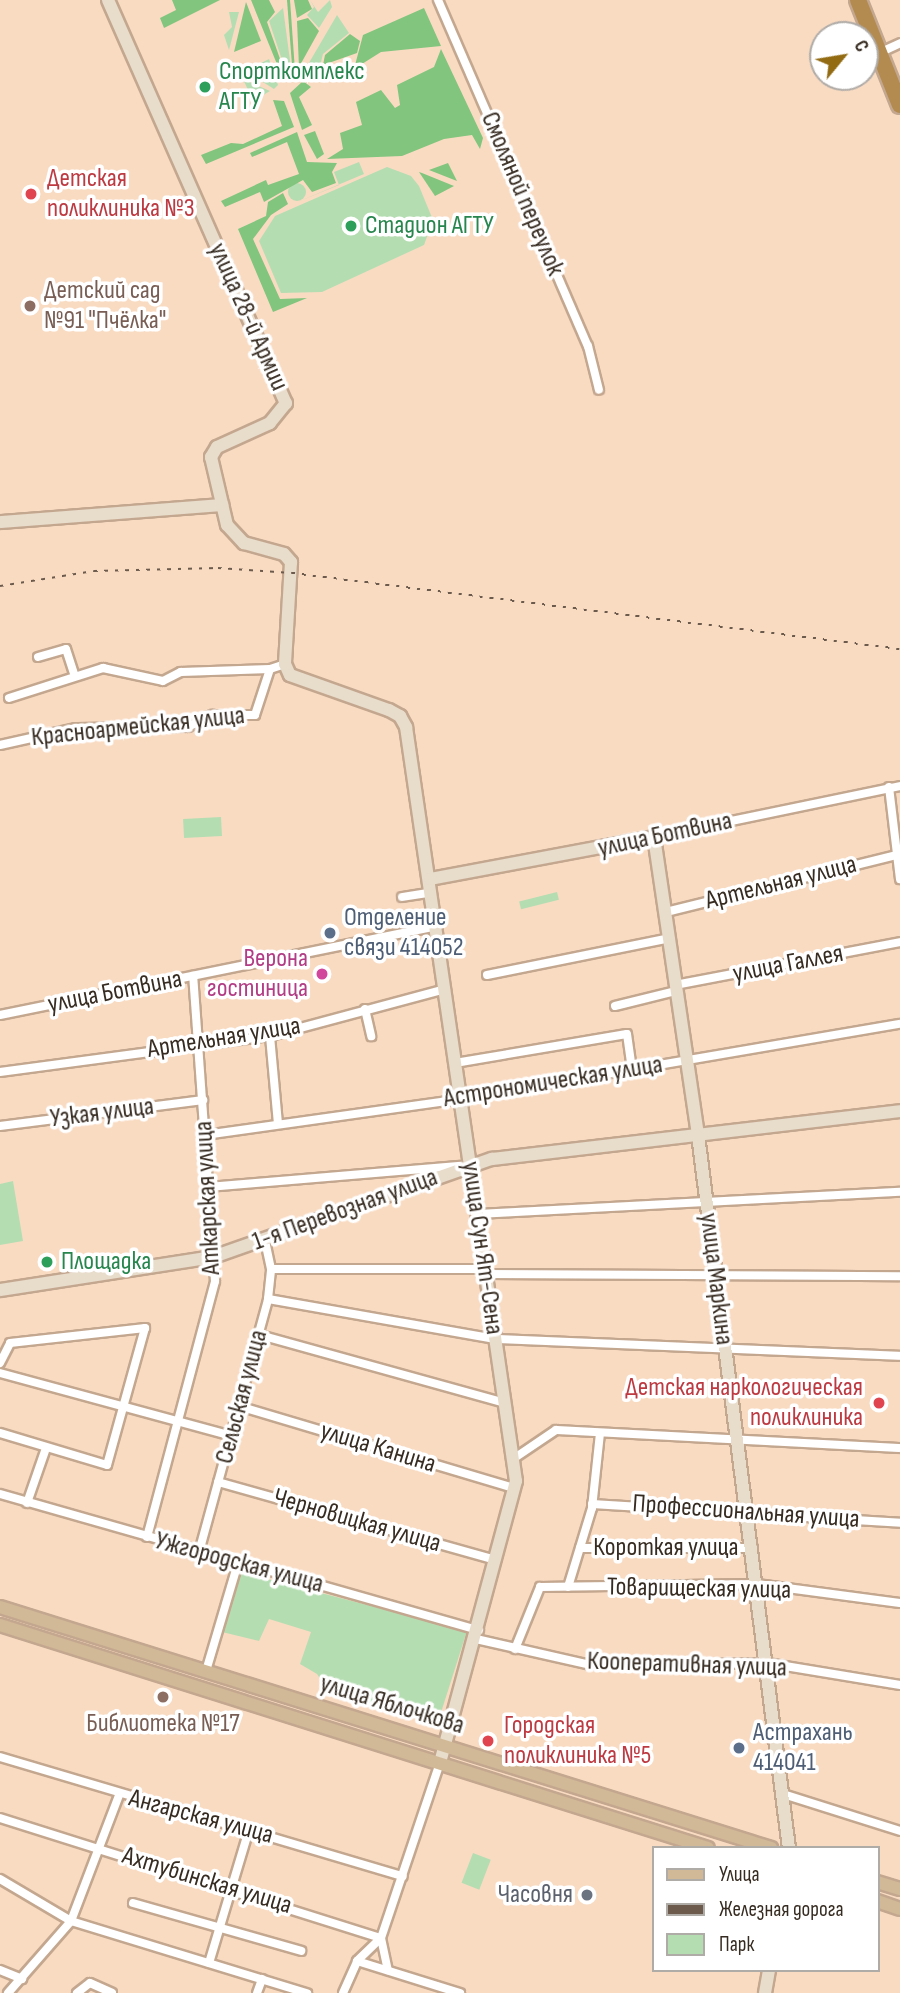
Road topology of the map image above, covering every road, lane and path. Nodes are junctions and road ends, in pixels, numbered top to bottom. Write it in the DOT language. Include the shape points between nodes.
graph roads {
  1 [pos="108,0"];
  2 [pos="438,0"];
  3 [pos="858,0"];
  4 [pos="868,0"];
  5 [pos="889,48"];
  6 [pos="900,79"];
  7 [pos="900,105"];
  8 [pos="599,390"];
  9 [pos="222,505"];
  10 [pos="0,522"];
  11 [pos="38,657"];
  12 [pos="285,664"];
  13 [pos="270,669"];
  14 [pos="75,676"];
  15 [pos="9,698"];
  16 [pos="0,745"];
  17 [pos="900,786"];
  18 [pos="889,787"];
  19 [pos="654,837"];
  20 [pos="897,838"];
  21 [pos="897,855"];
  22 [pos="900,879"];
  23 [pos="431,886"];
  24 [pos="402,897"];
  25 [pos="666,912"];
  26 [pos="436,926"];
  27 [pos="670,938"];
  28 [pos="900,942"];
  29 [pos="487,975"];
  30 [pos="193,976"];
  31 [pos="676,988"];
  32 [pos="446,989"];
  33 [pos="615,1006"];
  34 [pos="365,1009"];
  35 [pos="0,1015"];
  36 [pos="900,1024"];
  37 [pos="370,1035"];
  38 [pos="270,1036"];
  39 [pos="200,1042"];
  40 [pos="687,1060"];
  41 [pos="455,1063"];
  42 [pos="632,1069"];
  43 [pos="0,1072"];
  44 [pos="460,1099"];
  45 [pos="203,1100"];
  46 [pos="900,1111"];
  47 [pos="278,1124"];
  48 [pos="0,1126"];
  49 [pos="205,1135"];
  50 [pos="698,1135"];
  51 [pos="466,1165"];
  52 [pos="209,1188"];
  53 [pos="900,1192"];
  54 [pos="706,1202"];
  55 [pos="477,1214"];
  56 [pos="265,1241"];
  57 [pos="213,1257"];
  58 [pos="271,1269"];
  59 [pos="486,1272"];
  60 [pos="900,1276"];
  61 [pos="716,1277"];
  62 [pos="0,1290"];
  63 [pos="268,1299"];
  64 [pos="260,1335"];
  65 [pos="496,1339"];
  66 [pos="724,1345"];
  67 [pos="900,1356"];
  68 [pos="0,1363"];
  69 [pos="0,1373"];
  70 [pos="505,1403"];
  71 [pos="123,1406"];
  72 [pos="242,1407"];
  73 [pos="178,1421"];
  74 [pos="0,1433"];
  75 [pos="600,1433"];
  76 [pos="232,1436"];
  77 [pos="738,1441"];
  78 [pos="46,1448"];
  79 [pos="900,1448"];
  80 [pos="513,1459"];
  81 [pos="219,1482"];
  82 [pos="514,1488"];
  83 [pos="0,1494"];
  84 [pos="27,1503"];
  85 [pos="592,1504"];
  86 [pos="748,1510"];
  87 [pos="900,1523"];
  88 [pos="147,1537"];
  89 [pos="580,1548"];
  90 [pos="753,1548"];
  91 [pos="199,1552"];
  92 [pos="496,1560"];
  93 [pos="237,1563"];
  94 [pos="757,1584"];
  95 [pos="568,1587"];
  96 [pos="900,1603"];
  97 [pos="0,1606"];
  98 [pos="0,1625"];
  99 [pos="477,1634"];
  100 [pos="515,1649"];
  101 [pos="766,1663"];
  102 [pos="206,1671"];
  103 [pos="900,1685"];
  104 [pos="446,1745"];
  105 [pos="0,1758"];
  106 [pos="440,1763"];
  107 [pos="783,1794"];
  108 [pos="120,1795"];
  109 [pos="0,1818"];
  110 [pos="249,1830"];
  111 [pos="900,1831"];
  112 [pos="702,1846"];
  113 [pos="765,1846"];
  114 [pos="789,1846"];
  115 [pos="101,1847"];
  116 [pos="403,1876"];
  117 [pos="0,1879"];
  118 [pos="879,1883"];
  119 [pos="232,1888"];
  120 [pos="900,1889"];
  121 [pos="133,1903"];
  122 [pos="879,1903"];
  123 [pos="900,1909"];
  124 [pos="71,1921"];
  125 [pos="219,1929"];
  126 [pos="381,1938"];
  127 [pos="301,1951"];
  128 [pos="357,1961"];
  129 [pos="209,1963"];
  130 [pos="0,1970"];
  131 [pos="387,1970"];
  132 [pos="769,1972"];
  133 [pos="22,1979"];
  134 [pos="262,1979"];
  135 [pos="8,1993"];
  136 [pos="76,1993"];
  137 [pos="112,1993"];
  138 [pos="257,1993"];
  139 [pos="307,1993"];
  140 [pos="343,1993"];
  141 [pos="460,1993"];
  142 [pos="765,1993"];
  1 -- 9 [label="main road, улица 28-й Армии" via="286,403 270,424 218,447 211,457"];
  2 -- 8 [label="street, Смоляной переулок" via="588,346"];
  3 -- 5 [label="highway"];
  4 -- 5 [label="highway"];
  5 -- 6 [label="highway"];
  5 -- 7 [label="highway"];
  9 -- 10 [label="main road"];
  9 -- 12 [label="main road" via="237,539 284,554 290,562"];
  11 -- 14 [label="street" via="66,649"];
  12 -- 13 [label="street"];
  12 -- 23 [label="main road, улица Сун Ят-Сена" via="290,674 303,682 400,716 406,727"];
  13 -- 14 [label="street" via="181,672 163,681 103,668"];
  13 -- 16 [label="street, Красноармейская улица" via="256,715 212,715 188,727 76,729"];
  14 -- 15 [label="street"];
  17 -- 18 [label="street, улица Ботвина"];
  18 -- 19 [label="street, улица Ботвина"];
  18 -- 20 [label="street"];
  19 -- 23 [label="main road, улица Ботвина"];
  19 -- 25 [label="main road, улица Маркина"];
  20 -- 21 [label="street"];
  21 -- 22 [label="street"];
  21 -- 25 [label="street, Артельная улица"];
  23 -- 24 [label="street"];
  23 -- 26 [label="main road, улица Сун Ят-Сена"];
  25 -- 27 [label="main road, улица Маркина"];
  26 -- 30 [label="street, улица Ботвина"];
  26 -- 32 [label="main road, улица Сун Ят-Сена"];
  27 -- 29 [label="street"];
  27 -- 31 [label="main road, улица Маркина"];
  28 -- 31 [label="street, улица Галлея"];
  30 -- 35 [label="street, улица Ботвина"];
  30 -- 39 [label="street, Аткарская улица"];
  31 -- 33 [label="street, улица Галлея"];
  31 -- 40 [label="main road, улица Маркина"];
  32 -- 34 [label="street, Артельная улица"];
  32 -- 41 [label="main road, улица Сун Ят-Сена"];
  34 -- 37 [label="street"];
  34 -- 38 [label="street, Артельная улица"];
  36 -- 40 [label="street, Астрономическая улица"];
  38 -- 39 [label="street, Артельная улица"];
  38 -- 47 [label="street"];
  39 -- 43 [label="street, Артельная улица"];
  39 -- 45 [label="street, Аткарская улица"];
  40 -- 42 [label="street, Астрономическая улица"];
  40 -- 50 [label="main road, улица Маркина"];
  41 -- 42 [label="street" via="627,1034"];
  41 -- 44 [label="main road, улица Сун Ят-Сена"];
  42 -- 44 [label="street, Астрономическая улица"];
  44 -- 47 [label="street, Астрономическая улица"];
  44 -- 51 [label="main road, улица Сун Ят-Сена"];
  45 -- 48 [label="street, Узкая улица"];
  45 -- 49 [label="street, Аткарская улица"];
  46 -- 50 [label="main road, 1-я Перевозная улица"];
  47 -- 49 [label="street, Астрономическая улица"];
  49 -- 52 [label="street, Аткарская улица"];
  50 -- 51 [label="main road, 1-я Перевозная улица"];
  50 -- 54 [label="main road, улица Маркина"];
  51 -- 52 [label="street"];
  51 -- 55 [label="main road, улица Сун Ят-Сена"];
  51 -- 56 [label="main road, 1-я Перевозная улица"];
  52 -- 57 [label="street, Аткарская улица"];
  53 -- 54 [label="street"];
  54 -- 55 [label="street"];
  54 -- 61 [label="main road, улица Маркина"];
  55 -- 59 [label="main road, улица Сун Ят-Сена"];
  56 -- 57 [label="main road, 1-я Перевозная улица"];
  56 -- 58 [label="street, Сельская улица"];
  57 -- 62 [label="main road, 1-я Перевозная улица"];
  57 -- 73 [label="street, Аткарская улица" via="215,1281"];
  58 -- 59 [label="street"];
  58 -- 63 [label="street, Сельская улица"];
  59 -- 61 [label="street"];
  59 -- 65 [label="main road, улица Сун Ят-Сена"];
  60 -- 61 [label="street"];
  61 -- 66 [label="main road, улица Маркина"];
  63 -- 64 [label="street, Сельская улица"];
  63 -- 65 [label="street"];
  64 -- 70 [label="street"];
  64 -- 72 [label="street, Сельская улица"];
  65 -- 66 [label="street"];
  65 -- 70 [label="main road, улица Сун Ят-Сена"];
  66 -- 67 [label="street"];
  66 -- 77 [label="main road, улица Маркина"];
  68 -- 71 [label="street" via="10,1343 145,1328"];
  69 -- 71 [label="street"];
  70 -- 80 [label="main road, улица Сун Ят-Сена"];
  71 -- 73 [label="street"];
  71 -- 78 [label="street" via="107,1465"];
  72 -- 76 [label="street, Сельская улица"];
  72 -- 82 [label="street, улица Канина"];
  73 -- 76 [label="street"];
  73 -- 88 [label="street, Аткарская улица"];
  74 -- 78 [label="street"];
  75 -- 77 [label="street"];
  75 -- 80 [label="street" via="556,1430"];
  75 -- 85 [label="street"];
  76 -- 81 [label="street, Сельская улица"];
  77 -- 79 [label="street"];
  77 -- 86 [label="main road, улица Маркина"];
  78 -- 84 [label="street"];
  80 -- 82 [label="main road, улица Сун Ят-Сена"];
  81 -- 91 [label="street, Сельская улица"];
  81 -- 92 [label="street, Черновицкая улица"];
  82 -- 92 [label="main road, улица Сун Ят-Сена"];
  83 -- 84 [label="street, Ужгородская улица"];
  84 -- 88 [label="street, Ужгородская улица"];
  85 -- 86 [label="street, Профессиональная улица"];
  85 -- 89 [label="street"];
  86 -- 87 [label="street, Профессиональная улица"];
  86 -- 90 [label="main road, улица Маркина"];
  88 -- 91 [label="street, Ужгородская улица"];
  89 -- 90 [label="street, Короткая улица"];
  89 -- 95 [label="street"];
  90 -- 94 [label="main road, улица Маркина"];
  91 -- 93 [label="street, Ужгородская улица"];
  92 -- 99 [label="main road, улица Сун Ят-Сена"];
  93 -- 99 [label="street, Ужгородская улица"];
  93 -- 102 [label="street"];
  94 -- 95 [label="street, Товарищеская улица"];
  94 -- 96 [label="street, Товарищеская улица"];
  94 -- 101 [label="main road, улица Маркина"];
  95 -- 100 [label="street, Товарищеская улица" via="540,1587"];
  97 -- 102 [label="main road, улица Яблочкова"];
  98 -- 106 [label="main road, улица Яблочкова"];
  99 -- 100 [label="street, Кооперативная улица"];
  99 -- 104 [label="main road, улица Сун Ят-Сена"];
  100 -- 101 [label="street, Кооперативная улица" via="590,1665"];
  101 -- 103 [label="street, Кооперативная улица"];
  101 -- 107 [label="main road, улица Маркина"];
  102 -- 104 [label="main road, улица Яблочкова"];
  104 -- 106 [label="main road, улица Сун Ят-Сена"];
  104 -- 113 [label="main road, улица Яблочкова"];
  105 -- 108 [label="street, Ангарская улица"];
  106 -- 112 [label="main road, улица Яблочкова"];
  106 -- 116 [label="street"];
  107 -- 111 [label="street"];
  107 -- 114 [label="main road, улица Маркина"];
  108 -- 110 [label="street, Ангарская улица"];
  108 -- 115 [label="street"];
  109 -- 115 [label="street, Ахтубинская улица"];
  110 -- 116 [label="street, Ангарская улица"];
  110 -- 119 [label="street"];
  115 -- 119 [label="street, Ахтубинская улица"];
  115 -- 124 [label="street"];
  116 -- 126 [label="street"];
  117 -- 124 [label="street"];
  118 -- 120 [label="main road"];
  119 -- 125 [label="street"];
  119 -- 126 [label="street, Ахтубинская улица"];
  121 -- 125 [label="street"];
  122 -- 123 [label="main road"];
  124 -- 129 [label="street"];
  124 -- 133 [label="street"];
  125 -- 127 [label="street"];
  125 -- 129 [label="street"];
  126 -- 128 [label="street"];
  126 -- 131 [label="street"];
  128 -- 131 [label="street"];
  128 -- 140 [label="street"];
  129 -- 134 [label="street"];
  130 -- 133 [label="street"];
  131 -- 141 [label="street"];
  132 -- 142 [label="main road"];
  133 -- 135 [label="street"];
  134 -- 138 [label="street"];
  134 -- 139 [label="street"];
  136 -- 137 [label="street" via="90,1983"];
}
